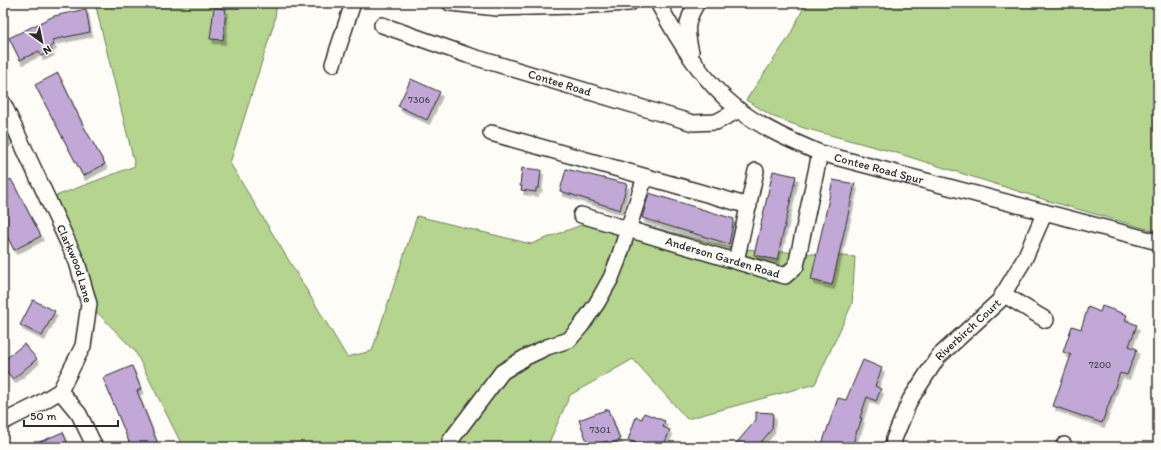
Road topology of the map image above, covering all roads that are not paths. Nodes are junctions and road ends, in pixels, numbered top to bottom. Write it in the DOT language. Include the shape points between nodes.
graph roads {
  1 [pos="353,3"];
  2 [pos="450,3"];
  3 [pos="630,3"];
  4 [pos="658,3"];
  5 [pos="697,3"];
  6 [pos="382,25"];
  7 [pos="692,61"];
  8 [pos="333,64"];
  9 [pos="3,103"];
  10 [pos="739,110"];
  11 [pos="491,134"];
  12 [pos="820,153"];
  13 [pos="756,171"];
  14 [pos="646,177"];
  15 [pos="748,206"];
  16 [pos="1045,212"];
  17 [pos="582,216"];
  18 [pos="628,229"];
  19 [pos="1158,242"];
  20 [pos="736,261"];
  21 [pos="1003,294"];
  22 [pos="1046,320"];
  23 [pos="60,391"];
  24 [pos="3,422"];
  25 [pos="450,441"];
  26 [pos="95,447"];
  27 [pos="893,447"];
  1 -- 8 [label="street"];
  2 -- 3 [label="street" via="497,8"];
  4 -- 7 [label="street, Contee Road Spur"];
  5 -- 7 [label="street" via="691,13 686,32"];
  6 -- 10 [label="street, Contee Road" via="467,54 694,123 716,122"];
  7 -- 10 [label="street, Contee Road Spur" via="709,82"];
  9 -- 23 [label="street, Clarkwood Lane" via="77,262 89,304 83,346"];
  10 -- 12 [label="street, Contee Road Spur" via="777,134"];
  11 -- 14 [label="street"];
  12 -- 16 [label="street, Contee Road Spur"];
  12 -- 20 [label="street, Anderson Garden Road" via="796,266 786,276"];
  13 -- 15 [label="street"];
  14 -- 15 [label="street"];
  14 -- 18 [label="street"];
  15 -- 20 [label="street"];
  16 -- 19 [label="street, Contee Road Spur"];
  16 -- 21 [label="street, Riverbirch Court" via="1024,260"];
  17 -- 18 [label="street, Anderson Garden Road"];
  18 -- 20 [label="street, Anderson Garden Road"];
  18 -- 25 [label="street" via="611,278 581,326 569,340 526,357 502,372"];
  21 -- 22 [label="street"];
  21 -- 27 [label="street, Riverbirch Court" via="1000,301 938,357 910,400"];
  23 -- 24 [label="street, Clarkwood Lane" via="37,406"];
  23 -- 26 [label="street" via="79,414"];
}
